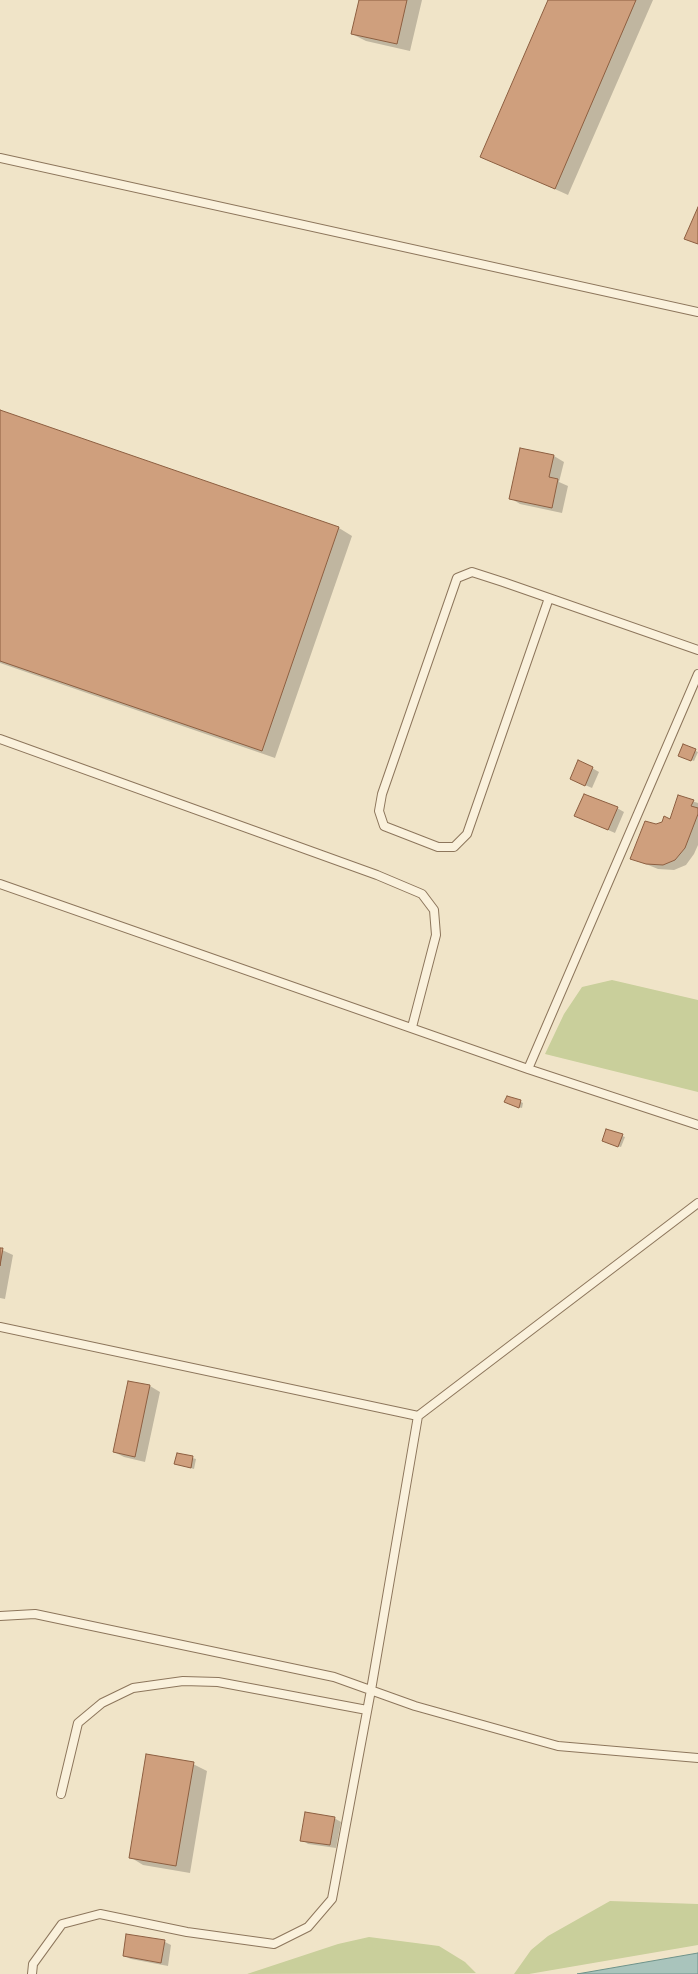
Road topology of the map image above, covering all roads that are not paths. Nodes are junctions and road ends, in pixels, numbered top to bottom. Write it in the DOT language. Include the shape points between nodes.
graph roads {
  1 [pos="0,158"];
  2 [pos="698,312"];
  3 [pos="549,598"];
  4 [pos="698,650"];
  5 [pos="698,674"];
  6 [pos="0,739"];
  7 [pos="0,884"];
  8 [pos="412,1027"];
  9 [pos="528,1069"];
  10 [pos="698,1125"];
  11 [pos="698,1203"];
  12 [pos="0,1327"];
  13 [pos="418,1416"];
  14 [pos="0,1616"];
  15 [pos="371,1690"];
  16 [pos="367,1710"];
  17 [pos="698,1758"];
  18 [pos="61,1794"];
  19 [pos="32,1974"];
  1 -- 2 [label="lane"];
  3 -- 3 [label="lane" via="472,572 457,578 382,794 379,811 384,826 438,847 454,847 467,834"];
  3 -- 4 [label="lane"];
  5 -- 9 [label="lane"];
  6 -- 8 [label="lane" via="422,894 434,910 436,935"];
  7 -- 8 [label="lane"];
  8 -- 9 [label="lane"];
  9 -- 10 [label="lane"];
  11 -- 13 [label="lane"];
  12 -- 13 [label="lane"];
  13 -- 15 [label="lane"];
  14 -- 15 [label="lane" via="35,1614 334,1677"];
  15 -- 16 [label="lane"];
  15 -- 17 [label="lane" via="415,1706 558,1746"];
  16 -- 18 [label="lane" via="218,1682 183,1681 133,1688 102,1703 78,1723"];
  16 -- 19 [label="lane" via="332,1899 308,1927 274,1944 187,1932 100,1914 62,1924 33,1964"];
}
